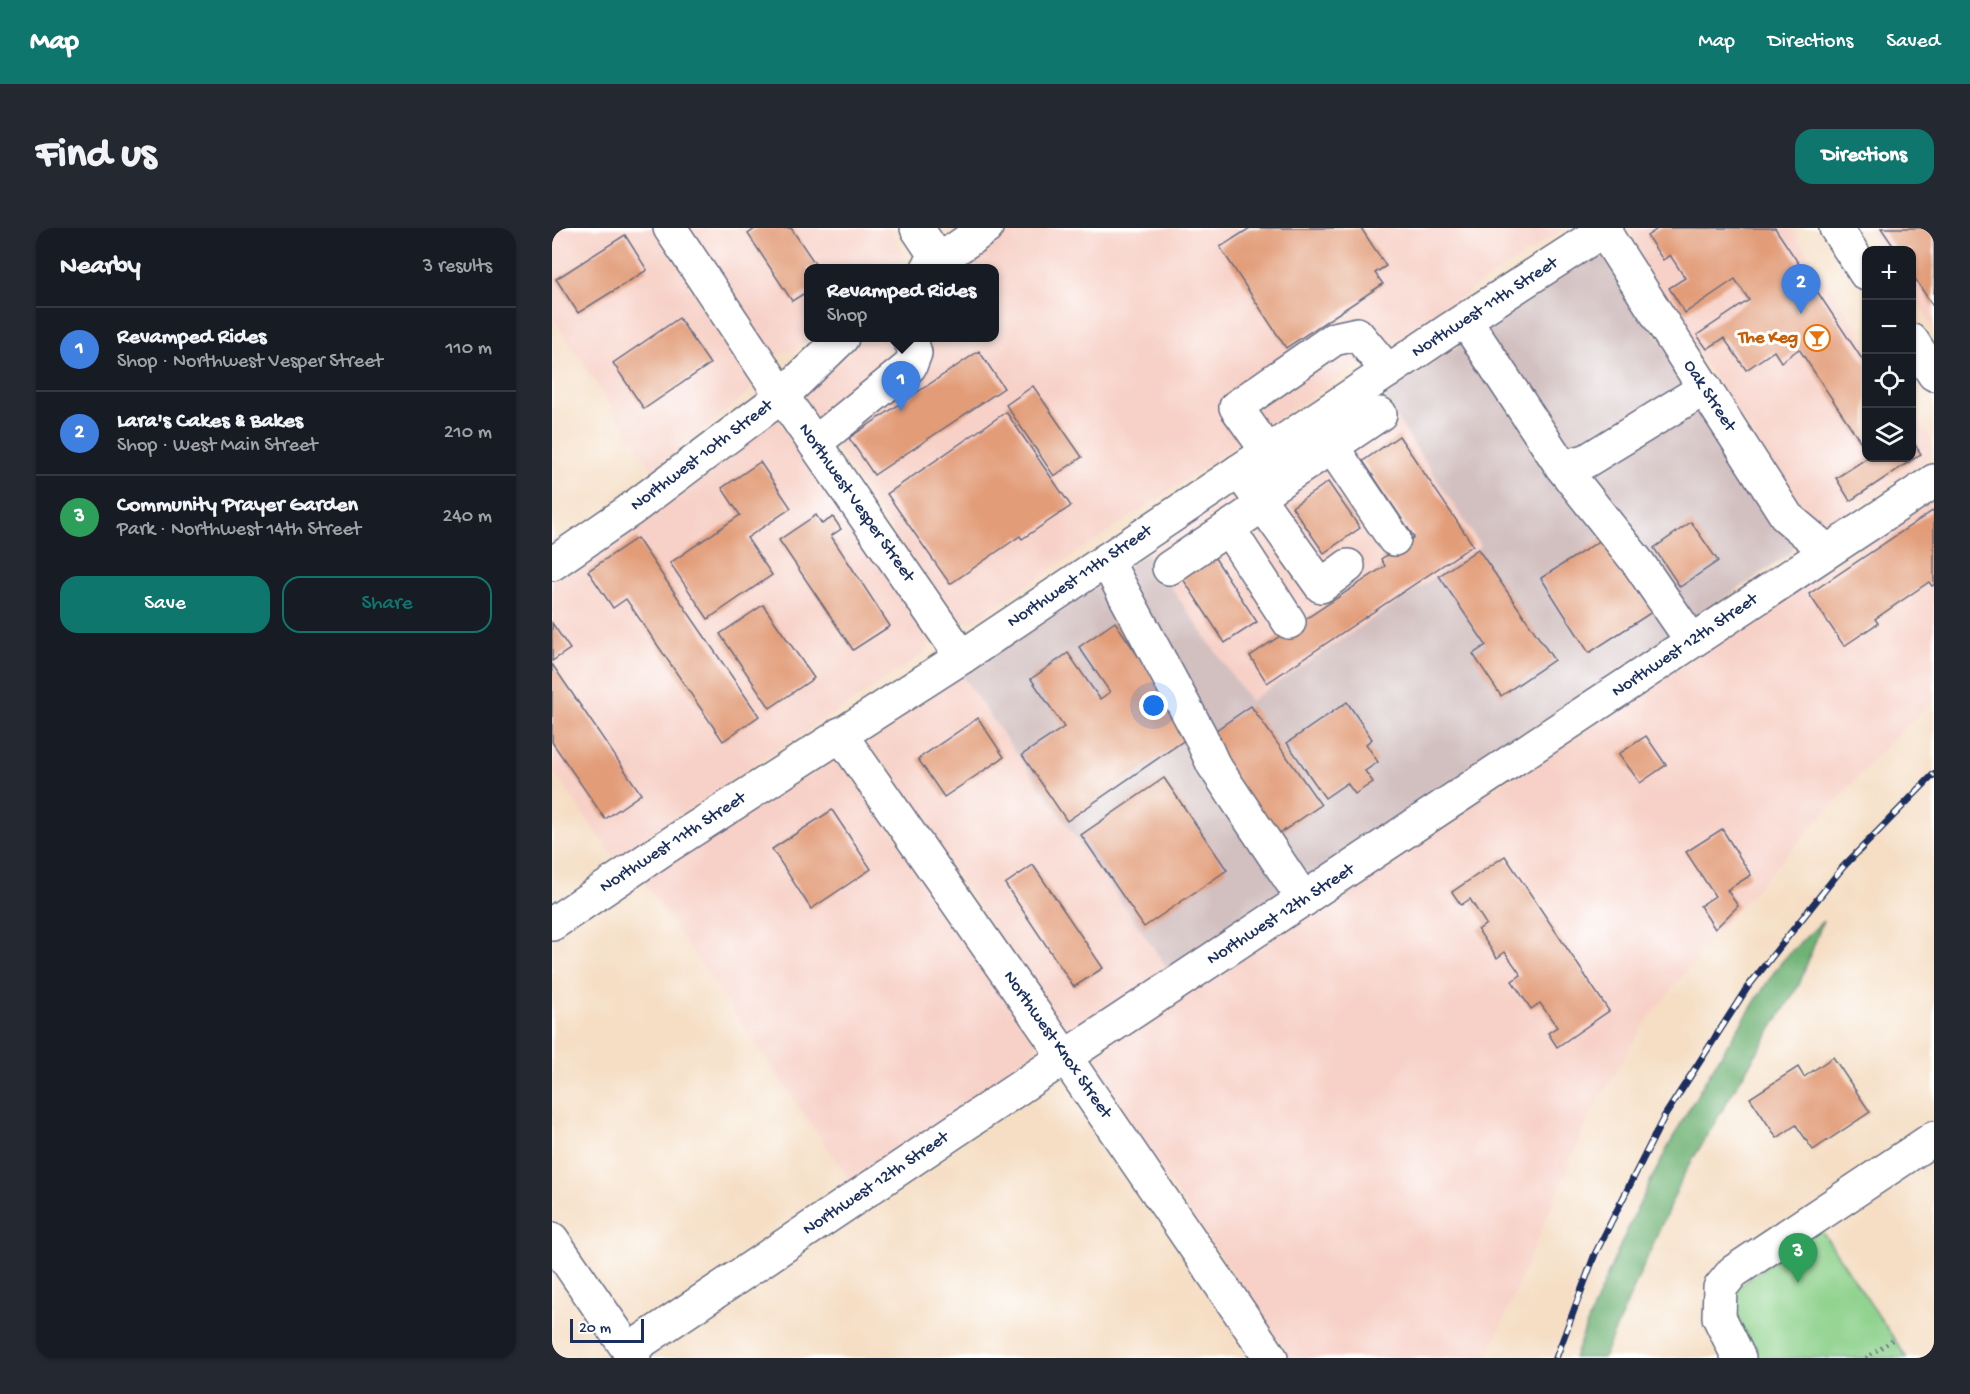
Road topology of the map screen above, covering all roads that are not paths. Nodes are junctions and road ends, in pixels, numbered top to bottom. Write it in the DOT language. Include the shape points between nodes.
graph roads {
  1 [pos="670,228"];
  2 [pos="917,228"];
  3 [pos="986,228"];
  4 [pos="1836,228"];
  5 [pos="1605,229"];
  6 [pos="933,264"];
  7 [pos="934,264"];
  8 [pos="1862,268"];
  9 [pos="1465,320"];
  10 [pos="838,342"];
  11 [pos="911,342"];
  12 [pos="1916,348"];
  13 [pos="1388,371"];
  14 [pos="1934,374"];
  15 [pos="1705,388"];
  16 [pos="782,396"];
  17 [pos="1380,414"];
  18 [pos="815,443"];
  19 [pos="1332,447"];
  20 [pos="1268,452"];
  21 [pos="1562,468"];
  22 [pos="1934,481"];
  23 [pos="1254,490"];
  24 [pos="1228,528"];
  25 [pos="1394,539"];
  26 [pos="1827,551"];
  27 [pos="1106,560"];
  28 [pos="552,564"];
  29 [pos="1348,566"];
  30 [pos="1169,568"];
  31 [pos="1314,576"];
  32 [pos="1692,641"];
  33 [pos="962,657"];
  34 [pos="840,734"];
  35 [pos="1304,900"];
  36 [pos="552,924"];
  37 [pos="1065,1057"];
  38 [pos="1934,1138"];
  39 [pos="552,1239"];
  40 [pos="632,1354"];
  41 [pos="1271,1358"];
  42 [pos="1739,1358"];
  1 -- 16 [label="street, Northwest Vesper Street"];
  2 -- 6 [label="street"];
  3 -- 7 [label="street"];
  4 -- 8 [label="street"];
  5 -- 9 [label="street, Northwest 11th Street"];
  5 -- 15 [label="street, Oak Street"];
  9 -- 13 [label="street, Northwest 11th Street"];
  9 -- 21 [label="street"];
  10 -- 16 [label="street, Northwest 10th Street"];
  11 -- 18 [label="street" via="915,353 910,366"];
  12 -- 14 [label="street"];
  13 -- 20 [label="street, Northwest 11th Street"];
  13 -- 20 [label="street" via="1357,334 1334,339 1236,407"];
  15 -- 21 [label="street" via="1586,461"];
  15 -- 26 [label="street, Oak Street" via="1787,516"];
  16 -- 18 [label="street, Northwest Vesper Street"];
  16 -- 28 [label="street, Northwest 10th Street"];
  17 -- 19 [label="street"];
  18 -- 33 [label="street, Northwest Vesper Street"];
  19 -- 23 [label="street"];
  19 -- 25 [label="street"];
  20 -- 23 [label="street, Northwest 11th Street"];
  21 -- 32 [label="street" via="1639,564"];
  22 -- 26 [label="street, Northwest 12th Street"];
  23 -- 24 [label="street"];
  23 -- 27 [label="street, Northwest 11th Street"];
  23 -- 31 [label="street"];
  24 -- 30 [label="street"];
  24 -- 31 [label="street" via="1282,612"];
  26 -- 32 [label="street, Northwest 12th Street"];
  27 -- 33 [label="street, Northwest 11th Street"];
  27 -- 35 [label="street" via="1213,764"];
  29 -- 31 [label="street" via="1321,586"];
  32 -- 35 [label="street, Northwest 12th Street"];
  33 -- 34 [label="street, Northwest 11th Street"];
  34 -- 36 [label="street, Northwest 11th Street"];
  34 -- 37 [label="street, Northwest Knox Street"];
  35 -- 37 [label="street, Northwest 12th Street"];
  37 -- 40 [label="street, Northwest 12th Street"];
  37 -- 41 [label="street, Northwest Knox Street"];
  38 -- 42 [label="street" via="1732,1272 1720,1288 1719,1317"];
  39 -- 40 [label="street"];
}
